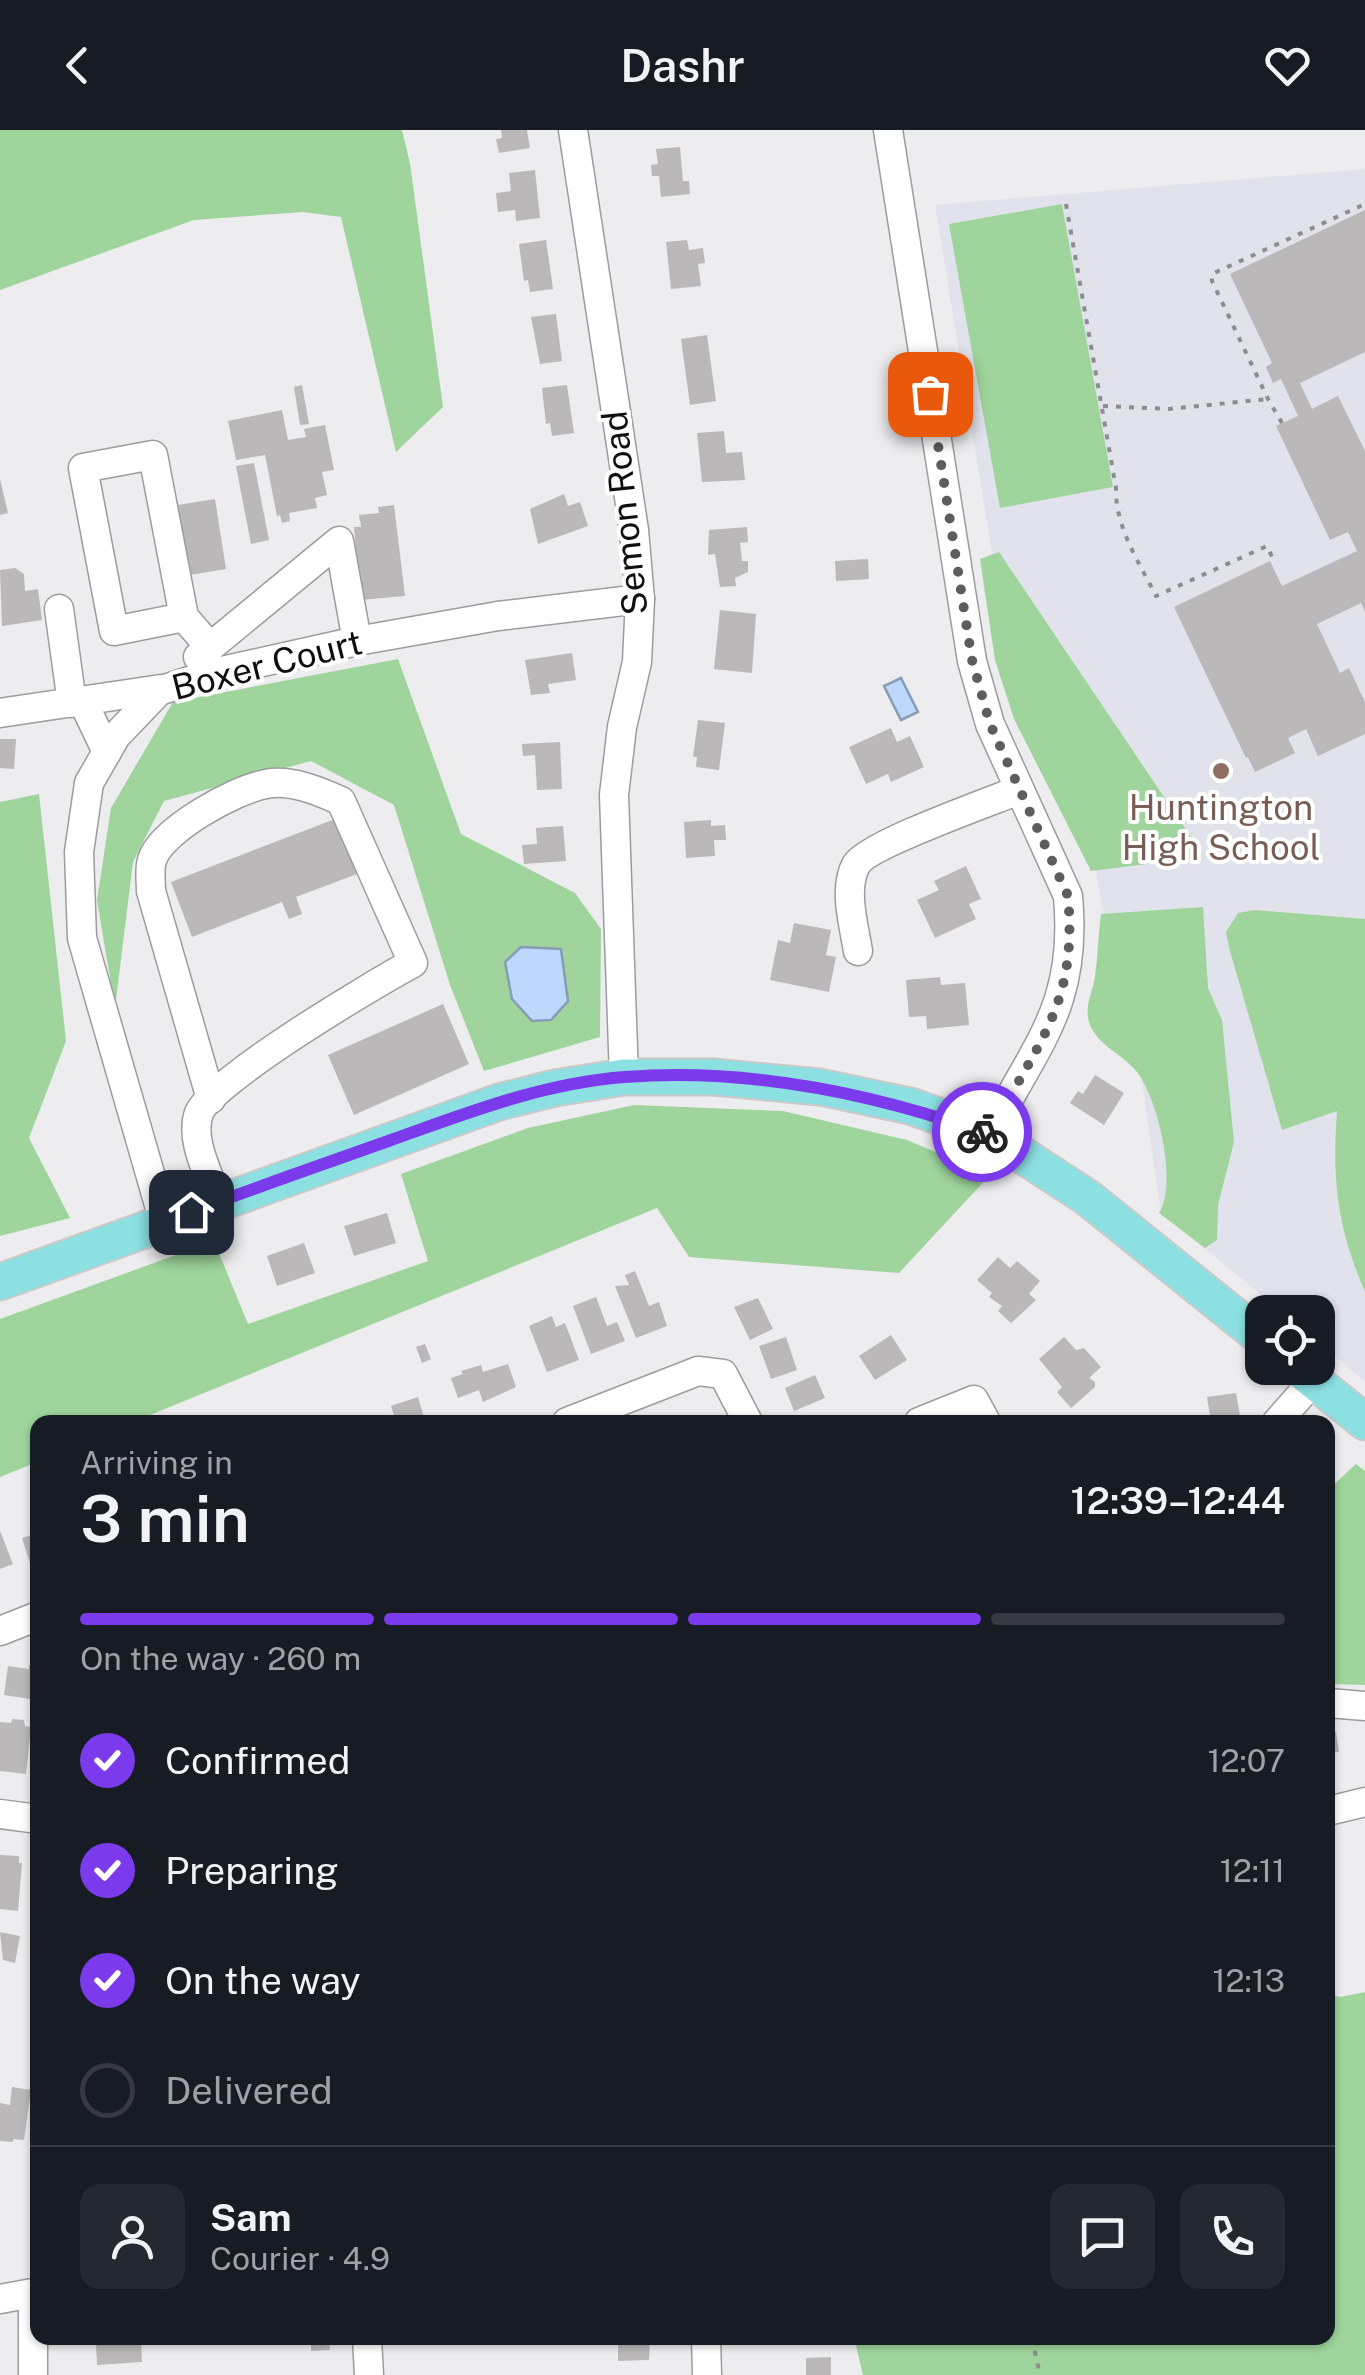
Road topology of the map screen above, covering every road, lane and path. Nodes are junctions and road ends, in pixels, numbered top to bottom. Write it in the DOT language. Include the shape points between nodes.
graph roads {
  1 [pos="573,130"];
  2 [pos="888,130"];
  3 [pos="1066,204"];
  4 [pos="1365,204"];
  5 [pos="1268,400"];
  6 [pos="1102,406"];
  7 [pos="1282,423"];
  8 [pos="1274,560"];
  9 [pos="640,599"];
  10 [pos="59,609"];
  11 [pos="184,618"];
  12 [pos="356,641"];
  13 [pos="210,647"];
  14 [pos="160,690"];
  15 [pos="77,702"];
  16 [pos="0,712"];
  17 [pos="107,752"];
  18 [pos="1020,790"];
  19 [pos="858,950"];
  20 [pos="624,1077"];
  21 [pos="211,1099"];
  22 [pos="990,1134"];
  23 [pos="218,1202"];
  24 [pos="164,1222"];
  25 [pos="0,1282"];
  26 [pos="1245,1324"];
  27 [pos="1299,1385"];
  28 [pos="1320,1385"];
  29 [pos="585,1415"];
  30 [pos="744,1415"];
  31 [pos="936,1415"];
  32 [pos="982,1415"];
  33 [pos="1281,1415"];
  34 [pos="1365,1422"];
  35 [pos="30,1619"];
  36 [pos="0,1631"];
  37 [pos="1335,1704"];
  38 [pos="1365,1706"];
  39 [pos="1365,1802"];
  40 [pos="1335,1809"];
  41 [pos="0,1814"];
  42 [pos="30,1818"];
  43 [pos="30,2294"];
  44 [pos="0,2298"];
  45 [pos="33,2345"];
  46 [pos="368,2345"];
  47 [pos="706,2345"];
  48 [pos="1034,2345"];
  49 [pos="32,2374"];
  50 [pos="20,2375"];
  51 [pos="368,2375"];
  52 [pos="707,2375"];
  53 [pos="1040,2375"];
  1 -- 9 [label="street, Semon Road"];
  2 -- 18 [label="street" via="972,660 990,724"];
  3 -- 6 [label="path"];
  4 -- 5 [label="path" via="1212,274"];
  5 -- 6 [label="path" via="1169,409"];
  5 -- 7 [label="path"];
  6 -- 8 [label="path" via="1116,507 1156,596 1267,546"];
  9 -- 12 [label="street, Boxer Court"];
  9 -- 20 [label="street, Semon Road" via="614,795"];
  10 -- 15 [label="street"];
  11 -- 11 [label="street" via="114,630 84,468 153,455"];
  11 -- 13 [label="street"];
  12 -- 13 [label="street" via="339,541"];
  12 -- 14 [label="street, Boxer Court"];
  13 -- 14 [label="street"];
  14 -- 15 [label="street"];
  14 -- 17 [label="street, Boxer Court"];
  15 -- 16 [label="street"];
  15 -- 17 [label="street"];
  17 -- 24 [label="street, Boxer Court" via="89,783 79,852 82,938"];
  18 -- 19 [label="street" via="860,860 851,892"];
  18 -- 22 [label="street" via="1068,896 1068,964 1048,1031"];
  20 -- 22 [label="main road" via="820,1087 910,1106"];
  20 -- 23 [label="main road" via="499,1102"];
  21 -- 21 [label="street" via="354,995 413,963 341,801 314,788 267,783 215,805 168,836 152,859 151,891"];
  21 -- 23 [label="street" via="199,1110 196,1136"];
  22 -- 26 [label="main road" via="1088,1198"];
  23 -- 24 [label="main road"];
  24 -- 25 [label="main road"];
  27 -- 33 [label="street"];
  28 -- 34 [label="main road"];
  29 -- 30 [label="street" via="698,1371 723,1374"];
  31 -- 32 [label="street" via="974,1400"];
  35 -- 36 [label="street"];
  37 -- 38 [label="street"];
  39 -- 40 [label="street"];
  41 -- 42 [label="street"];
  43 -- 44 [label="street"];
  45 -- 49 [label="street"];
  46 -- 51 [label="street"];
  47 -- 52 [label="street"];
  48 -- 53 [label="path"];
  49 -- 50 [label="street"];
}
